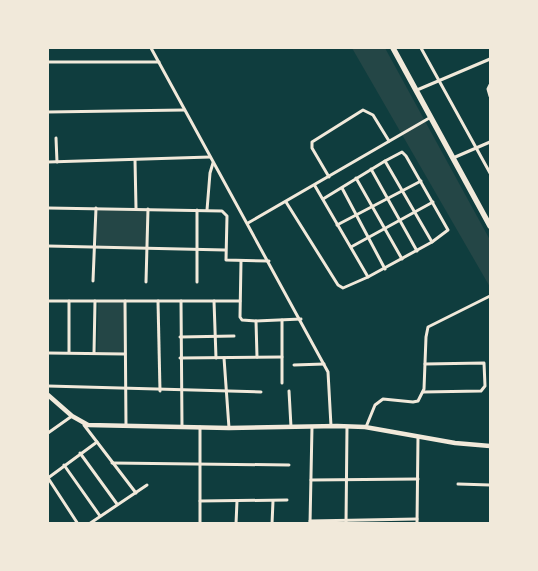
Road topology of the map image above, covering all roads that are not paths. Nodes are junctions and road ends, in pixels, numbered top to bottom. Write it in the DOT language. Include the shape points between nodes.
graph roads {
  1 [pos="151,48"];
  2 [pos="393,48"];
  3 [pos="422,48"];
  4 [pos="490,60"];
  5 [pos="48,62"];
  6 [pos="159,62"];
  7 [pos="441,81"];
  8 [pos="490,84"];
  9 [pos="417,90"];
  10 [pos="490,96"];
  11 [pos="184,110"];
  12 [pos="48,112"];
  13 [pos="431,117"];
  14 [pos="56,138"];
  15 [pos="390,141"];
  16 [pos="490,142"];
  17 [pos="477,148"];
  18 [pos="210,157"];
  19 [pos="454,158"];
  20 [pos="136,160"];
  21 [pos="385,160"];
  22 [pos="48,162"];
  23 [pos="57,162"];
  24 [pos="213,163"];
  25 [pos="370,170"];
  26 [pos="490,174"];
  27 [pos="329,177"];
  28 [pos="356,178"];
  29 [pos="421,181"];
  30 [pos="315,186"];
  31 [pos="342,188"];
  32 [pos="402,190"];
  33 [pos="388,198"];
  34 [pos="323,199"];
  35 [pos="286,202"];
  36 [pos="433,202"];
  37 [pos="371,207"];
  38 [pos="48,208"];
  39 [pos="96,208"];
  40 [pos="136,208"];
  41 [pos="148,209"];
  42 [pos="197,210"];
  43 [pos="207,210"];
  44 [pos="416,213"];
  45 [pos="356,215"];
  46 [pos="489,218"];
  47 [pos="401,221"];
  48 [pos="248,223"];
  49 [pos="337,225"];
  50 [pos="490,226"];
  51 [pos="385,230"];
  52 [pos="369,238"];
  53 [pos="432,242"];
  54 [pos="48,246"];
  55 [pos="94,247"];
  56 [pos="351,247"];
  57 [pos="147,249"];
  58 [pos="197,249"];
  59 [pos="225,250"];
  60 [pos="417,251"];
  61 [pos="402,259"];
  62 [pos="241,261"];
  63 [pos="269,261"];
  64 [pos="385,269"];
  65 [pos="368,277"];
  66 [pos="93,281"];
  67 [pos="146,282"];
  68 [pos="196,282"];
  69 [pos="490,296"];
  70 [pos="48,301"];
  71 [pos="69,301"];
  72 [pos="95,301"];
  73 [pos="125,301"];
  74 [pos="158,301"];
  75 [pos="180,301"];
  76 [pos="240,301"];
  77 [pos="214,302"];
  78 [pos="301,319"];
  79 [pos="282,320"];
  80 [pos="256,321"];
  81 [pos="215,336"];
  82 [pos="234,336"];
  83 [pos="180,337"];
  84 [pos="48,352"];
  85 [pos="69,352"];
  86 [pos="94,353"];
  87 [pos="126,354"];
  88 [pos="257,357"];
  89 [pos="282,357"];
  90 [pos="180,358"];
  91 [pos="216,358"];
  92 [pos="224,358"];
  93 [pos="324,364"];
  94 [pos="425,364"];
  95 [pos="294,365"];
  96 [pos="282,383"];
  97 [pos="48,386"];
  98 [pos="125,390"];
  99 [pos="160,391"];
  100 [pos="180,391"];
  101 [pos="289,391"];
  102 [pos="226,392"];
  103 [pos="261,392"];
  104 [pos="423,392"];
  105 [pos="48,395"];
  106 [pos="72,416"];
  107 [pos="84,425"];
  108 [pos="126,426"];
  109 [pos="331,426"];
  110 [pos="182,427"];
  111 [pos="200,427"];
  112 [pos="312,427"];
  113 [pos="348,427"];
  114 [pos="229,428"];
  115 [pos="291,428"];
  116 [pos="365,428"];
  117 [pos="48,433"];
  118 [pos="418,437"];
  119 [pos="97,442"];
  120 [pos="490,446"];
  121 [pos="80,454"];
  122 [pos="112,463"];
  123 [pos="64,465"];
  124 [pos="200,465"];
  125 [pos="289,465"];
  126 [pos="48,478"];
  127 [pos="418,479"];
  128 [pos="311,480"];
  129 [pos="347,480"];
  130 [pos="458,484"];
  131 [pos="147,485"];
  132 [pos="490,485"];
  133 [pos="136,493"];
  134 [pos="287,500"];
  135 [pos="200,501"];
  136 [pos="237,501"];
  137 [pos="273,501"];
  138 [pos="118,504"];
  139 [pos="100,516"];
  140 [pos="310,522"];
  141 [pos="346,522"];
  142 [pos="417,522"];
  143 [pos="78,524"];
  144 [pos="89,524"];
  145 [pos="200,524"];
  146 [pos="236,524"];
  147 [pos="272,524"];
  1 -- 6 [label="street"];
  2 -- 9 [label="main road"];
  3 -- 7 [label="street"];
  4 -- 7 [label="street"];
  5 -- 6 [label="street"];
  6 -- 11 [label="street"];
  7 -- 9 [label="street"];
  7 -- 17 [label="street"];
  8 -- 10 [label="street"];
  9 -- 13 [label="main road"];
  11 -- 12 [label="street"];
  11 -- 18 [label="street"];
  13 -- 15 [label="street"];
  13 -- 19 [label="main road"];
  14 -- 23 [label="street"];
  15 -- 27 [label="street"];
  15 -- 27 [label="street" via="373,115 363,110 312,142 312,148"];
  16 -- 17 [label="street"];
  17 -- 19 [label="street"];
  17 -- 26 [label="street"];
  18 -- 20 [label="street"];
  18 -- 24 [label="street"];
  19 -- 46 [label="main road"];
  20 -- 23 [label="street"];
  20 -- 40 [label="street"];
  21 -- 25 [label="street"];
  21 -- 29 [label="street" via="402,152"];
  21 -- 32 [label="street"];
  22 -- 23 [label="street"];
  24 -- 43 [label="street"];
  24 -- 48 [label="street"];
  25 -- 28 [label="street"];
  25 -- 33 [label="street"];
  27 -- 30 [label="street"];
  28 -- 31 [label="street"];
  28 -- 37 [label="street"];
  29 -- 32 [label="street"];
  29 -- 36 [label="street"];
  30 -- 34 [label="street"];
  30 -- 35 [label="street"];
  31 -- 34 [label="street"];
  31 -- 45 [label="street"];
  32 -- 33 [label="street"];
  32 -- 44 [label="street"];
  33 -- 37 [label="street"];
  33 -- 47 [label="street"];
  34 -- 49 [label="street"];
  35 -- 48 [label="street"];
  35 -- 65 [label="street" via="338,285 343,288"];
  36 -- 44 [label="street"];
  36 -- 53 [label="street" via="448,230"];
  37 -- 45 [label="street"];
  37 -- 51 [label="street"];
  38 -- 39 [label="street"];
  39 -- 40 [label="street"];
  39 -- 55 [label="street"];
  40 -- 41 [label="street"];
  41 -- 42 [label="street"];
  41 -- 57 [label="street"];
  42 -- 43 [label="street"];
  42 -- 58 [label="street"];
  43 -- 59 [label="street" via="222,211 227,216"];
  44 -- 47 [label="street"];
  44 -- 53 [label="street"];
  45 -- 49 [label="street"];
  45 -- 52 [label="street"];
  46 -- 50 [label="main road"];
  47 -- 51 [label="street"];
  47 -- 60 [label="street"];
  48 -- 63 [label="street"];
  49 -- 56 [label="street"];
  51 -- 52 [label="street"];
  51 -- 61 [label="street"];
  52 -- 56 [label="street"];
  52 -- 64 [label="street"];
  53 -- 60 [label="street"];
  54 -- 55 [label="street"];
  55 -- 57 [label="street"];
  55 -- 66 [label="street"];
  56 -- 65 [label="street"];
  57 -- 58 [label="street"];
  57 -- 67 [label="street"];
  58 -- 59 [label="street"];
  58 -- 68 [label="street"];
  59 -- 62 [label="street" via="226,260"];
  60 -- 61 [label="street"];
  61 -- 64 [label="street"];
  62 -- 63 [label="street"];
  62 -- 76 [label="street"];
  63 -- 78 [label="street"];
  64 -- 65 [label="street"];
  69 -- 94 [label="street" via="428,327"];
  70 -- 71 [label="street"];
  71 -- 72 [label="street"];
  71 -- 85 [label="street"];
  72 -- 73 [label="street"];
  72 -- 86 [label="street"];
  73 -- 74 [label="street"];
  73 -- 87 [label="street"];
  74 -- 75 [label="street"];
  74 -- 99 [label="street"];
  75 -- 77 [label="street"];
  75 -- 83 [label="street"];
  76 -- 77 [label="street"];
  76 -- 80 [label="street" via="241,319"];
  77 -- 81 [label="street"];
  78 -- 79 [label="street"];
  78 -- 93 [label="street"];
  79 -- 80 [label="street"];
  79 -- 89 [label="street"];
  80 -- 88 [label="street"];
  81 -- 82 [label="street"];
  81 -- 83 [label="street"];
  81 -- 91 [label="street"];
  83 -- 90 [label="street"];
  84 -- 85 [label="street"];
  85 -- 86 [label="street"];
  86 -- 87 [label="street"];
  87 -- 98 [label="street"];
  88 -- 89 [label="street"];
  88 -- 92 [label="street"];
  89 -- 96 [label="street"];
  90 -- 91 [label="street"];
  90 -- 100 [label="street"];
  91 -- 92 [label="street"];
  92 -- 102 [label="street"];
  93 -- 95 [label="street"];
  93 -- 109 [label="street" via="330,378"];
  94 -- 104 [label="street"];
  94 -- 104 [label="street" via="484,363 485,386 481,391"];
  97 -- 98 [label="street"];
  98 -- 99 [label="street"];
  98 -- 108 [label="street"];
  99 -- 100 [label="street"];
  100 -- 102 [label="street"];
  100 -- 110 [label="street"];
  101 -- 115 [label="street"];
  102 -- 103 [label="street"];
  102 -- 114 [label="street"];
  104 -- 116 [label="street" via="415,402 380,400"];
  105 -- 106 [label="street"];
  106 -- 107 [label="street"];
  106 -- 117 [label="street"];
  107 -- 108 [label="street"];
  107 -- 119 [label="street"];
  108 -- 110 [label="street"];
  109 -- 112 [label="street"];
  109 -- 113 [label="street"];
  110 -- 111 [label="street"];
  111 -- 114 [label="street"];
  111 -- 124 [label="street"];
  112 -- 115 [label="street"];
  112 -- 128 [label="street"];
  113 -- 116 [label="street"];
  113 -- 129 [label="street"];
  114 -- 115 [label="street"];
  116 -- 118 [label="street"];
  118 -- 120 [label="street"];
  118 -- 127 [label="street"];
  119 -- 121 [label="street"];
  119 -- 122 [label="street"];
  121 -- 123 [label="street"];
  121 -- 138 [label="street"];
  122 -- 124 [label="street"];
  122 -- 133 [label="street"];
  123 -- 126 [label="street"];
  123 -- 139 [label="street"];
  124 -- 125 [label="street"];
  124 -- 135 [label="street"];
  126 -- 143 [label="street"];
  127 -- 129 [label="street"];
  127 -- 142 [label="street"];
  128 -- 129 [label="street"];
  128 -- 140 [label="street"];
  129 -- 141 [label="street"];
  130 -- 132 [label="street"];
  131 -- 133 [label="street"];
  133 -- 138 [label="street"];
  134 -- 137 [label="street"];
  135 -- 136 [label="street"];
  135 -- 145 [label="street"];
  136 -- 137 [label="street"];
  136 -- 146 [label="street"];
  137 -- 147 [label="street"];
  138 -- 139 [label="street"];
  139 -- 144 [label="street"];
  140 -- 141 [label="street"];
  141 -- 142 [label="street"];
}
